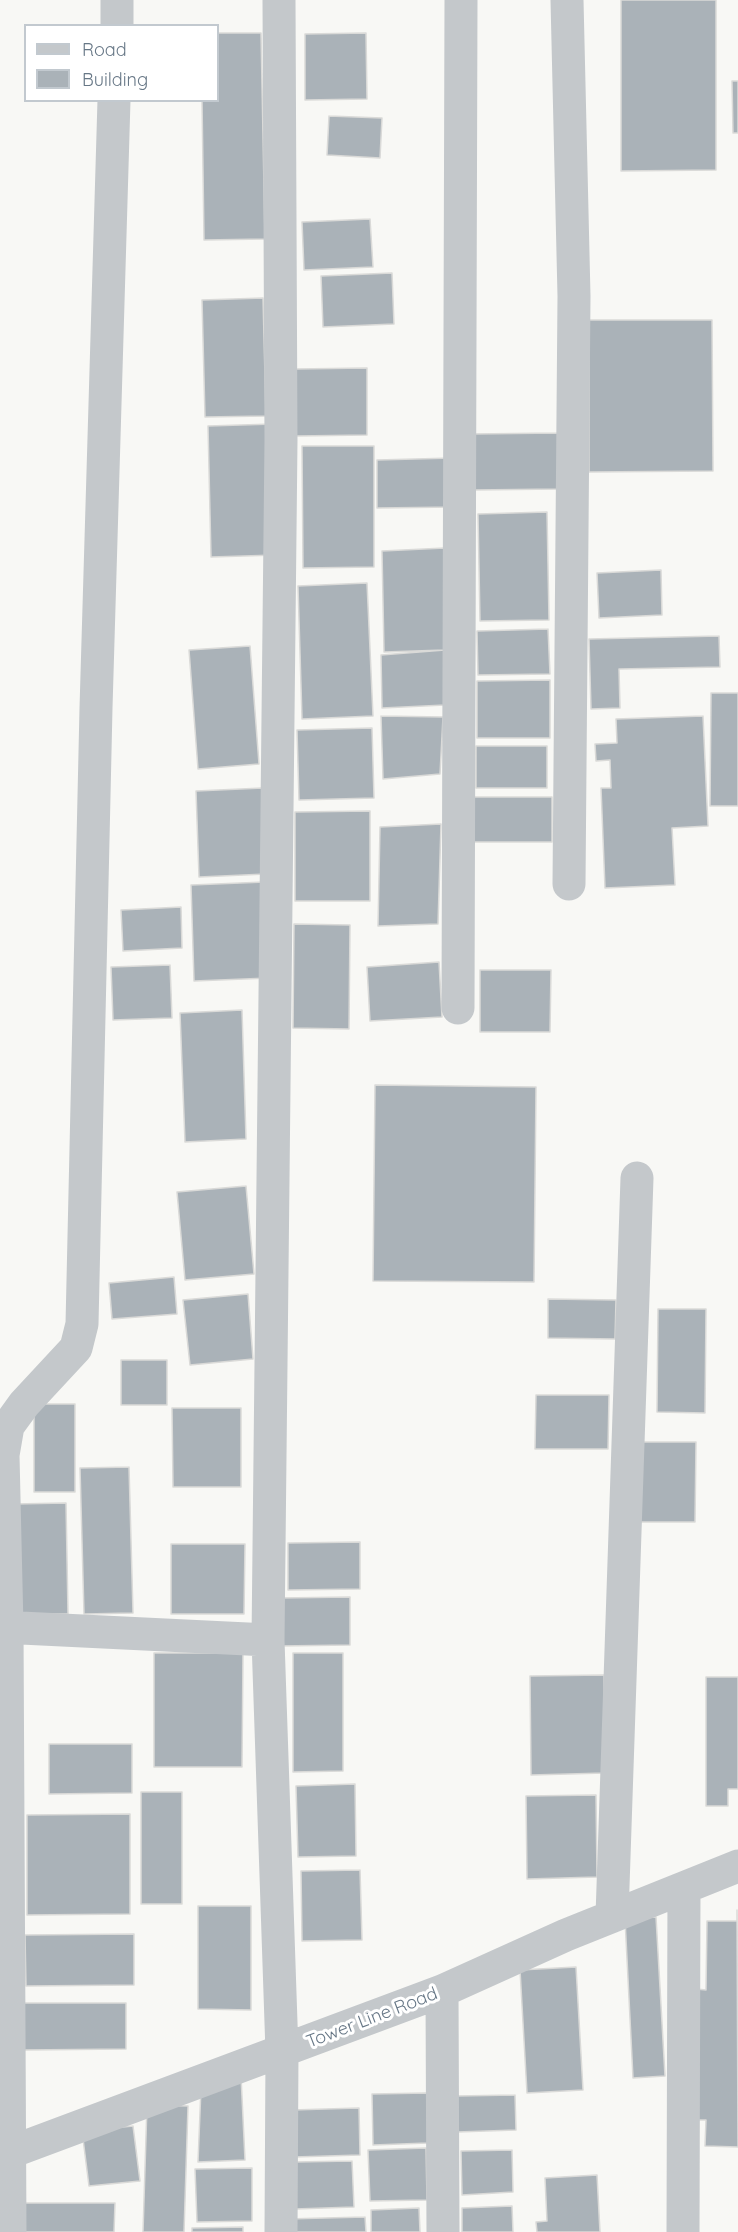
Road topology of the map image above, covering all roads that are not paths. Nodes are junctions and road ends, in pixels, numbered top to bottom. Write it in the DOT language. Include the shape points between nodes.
graph roads {
  1 [pos="117,0"];
  2 [pos="279,0"];
  3 [pos="461,0"];
  4 [pos="567,0"];
  5 [pos="117,24"];
  6 [pos="114,102"];
  7 [pos="569,884"];
  8 [pos="458,1008"];
  9 [pos="637,1178"];
  10 [pos="4,1627"];
  11 [pos="268,1640"];
  12 [pos="738,1866"];
  13 [pos="684,1888"];
  14 [pos="612,1916"];
  15 [pos="442,1991"];
  16 [pos="282,2052"];
  17 [pos="5,2154"];
  18 [pos="10,2232"];
  19 [pos="280,2232"];
  20 [pos="443,2232"];
  21 [pos="682,2232"];
  1 -- 5 [label="street"];
  2 -- 11 [label="street" via="281,464"];
  3 -- 8 [label="street"];
  4 -- 7 [label="street" via="574,296"];
  6 -- 10 [label="street" via="82,1324 76,1348 8,1426 3,1455"];
  9 -- 14 [label="street"];
  10 -- 11 [label="street"];
  10 -- 17 [label="street"];
  11 -- 16 [label="street"];
  12 -- 13 [label="street, Tower Line Road"];
  13 -- 14 [label="street, Tower Line Road"];
  13 -- 21 [label="street"];
  14 -- 15 [label="street, Tower Line Road"];
  15 -- 16 [label="street, Tower Line Road"];
  15 -- 20 [label="street"];
  16 -- 17 [label="street, Tower Line Road"];
  16 -- 19 [label="street"];
  17 -- 18 [label="street"];
}
